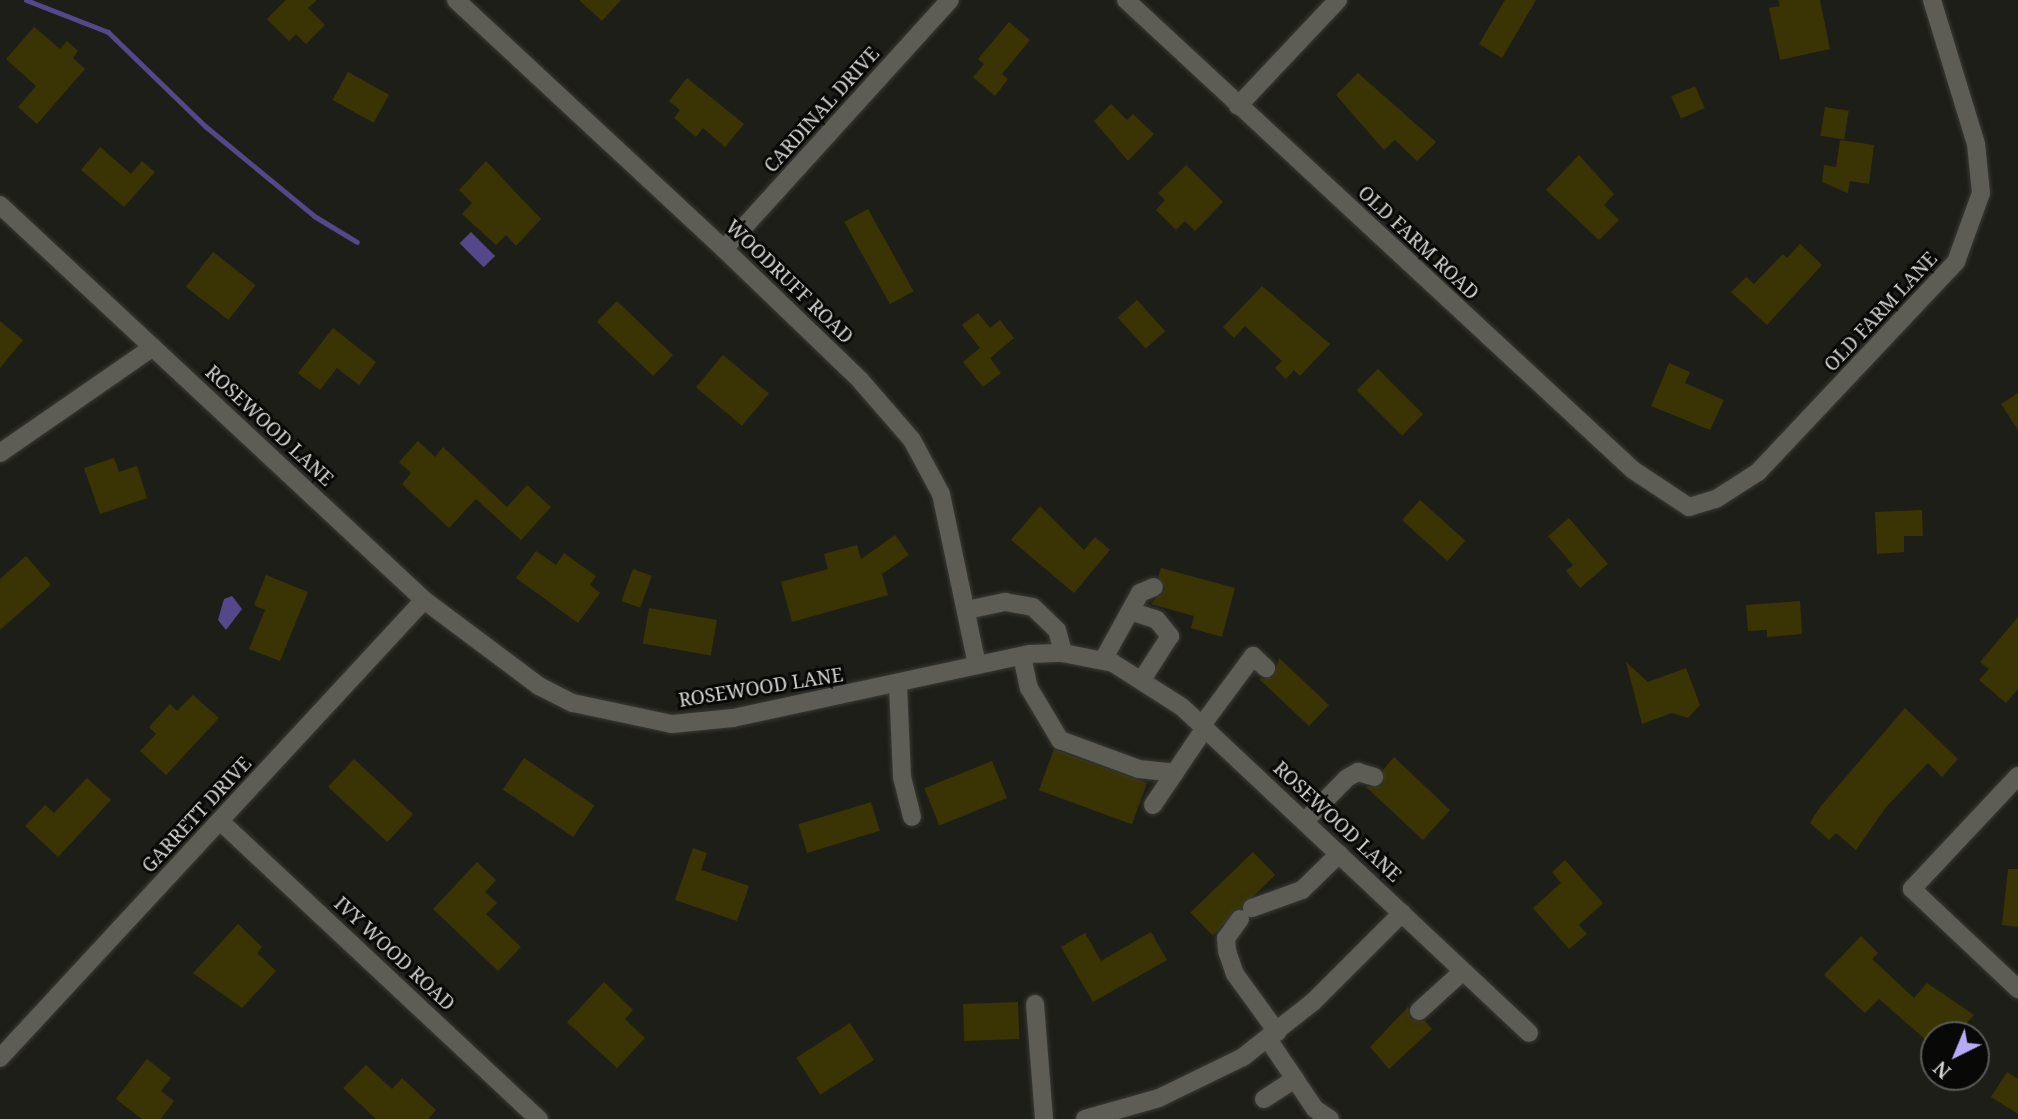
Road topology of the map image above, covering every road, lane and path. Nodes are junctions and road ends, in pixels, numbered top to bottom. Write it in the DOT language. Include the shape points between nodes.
graph roads {
  1 [pos="456,0"];
  2 [pos="950,0"];
  3 [pos="1126,0"];
  4 [pos="1338,0"];
  5 [pos="1932,0"];
  6 [pos="1238,106"];
  7 [pos="0,205"];
  8 [pos="724,248"];
  9 [pos="153,347"];
  10 [pos="0,453"];
  11 [pos="1689,508"];
  12 [pos="1154,587"];
  13 [pos="424,600"];
  14 [pos="967,610"];
  15 [pos="1130,611"];
  16 [pos="1063,653"];
  17 [pos="1022,656"];
  18 [pos="1103,660"];
  19 [pos="977,665"];
  20 [pos="1266,668"];
  21 [pos="1143,678"];
  22 [pos="898,685"];
  23 [pos="1203,726"];
  24 [pos="1175,773"];
  25 [pos="2018,776"];
  26 [pos="1374,777"];
  27 [pos="1153,805"];
  28 [pos="912,817"];
  29 [pos="220,821"];
  30 [pos="1305,821"];
  31 [pos="1339,854"];
  32 [pos="1402,913"];
  33 [pos="1463,971"];
  34 [pos="2018,989"];
  35 [pos="1035,1004"];
  36 [pos="1419,1011"];
  37 [pos="1529,1033"];
  38 [pos="1273,1036"];
  39 [pos="0,1058"];
  40 [pos="1295,1079"];
  41 [pos="1264,1099"];
  42 [pos="1149,1110"];
  43 [pos="1317,1115"];
  44 [pos="539,1119"];
  45 [pos="1044,1119"];
  46 [pos="1085,1119"];
  1 -- 8 [label="street, WOODRUFF ROAD"];
  2 -- 8 [label="street, CARDINAL DRIVE"];
  3 -- 6 [label="street, OLD FARM ROAD"];
  4 -- 6 [label="street"];
  5 -- 11 [label="street, OLD FARM LANE" via="1979,169 1974,222 1956,262 1758,472 1716,499"];
  6 -- 11 [label="street, OLD FARM ROAD" via="1633,470"];
  7 -- 9 [label="street, ROSEWOOD LANE"];
  8 -- 14 [label="street, WOODRUFF ROAD" via="860,380 912,440 941,494"];
  9 -- 10 [label="street"];
  9 -- 13 [label="street, ROSEWOOD LANE"];
  12 -- 15 [label="street" via="1140,593"];
  13 -- 22 [label="street, ROSEWOOD LANE" via="539,686 573,704 629,718 672,724 733,718"];
  13 -- 29 [label="street, GARRETT DRIVE"];
  14 -- 16 [label="street" via="1005,602 1033,607 1057,630"];
  14 -- 19 [label="street, WOODRUFF ROAD"];
  15 -- 18 [label="street"];
  15 -- 21 [label="street" via="1157,620 1170,636"];
  16 -- 17 [label="street, ROSEWOOD LANE"];
  16 -- 18 [label="street, ROSEWOOD LANE"];
  17 -- 19 [label="street, ROSEWOOD LANE"];
  17 -- 24 [label="street" via="1029,688 1060,740 1139,769"];
  18 -- 21 [label="street, ROSEWOOD LANE"];
  19 -- 22 [label="street, ROSEWOOD LANE"];
  20 -- 23 [label="street" via="1252,656"];
  21 -- 23 [label="street, ROSEWOOD LANE"];
  22 -- 28 [label="street" via="902,777"];
  23 -- 24 [label="street"];
  23 -- 30 [label="street, ROSEWOOD LANE"];
  24 -- 27 [label="street"];
  25 -- 34 [label="street" via="1912,889"];
  26 -- 30 [label="street" via="1358,772 1347,778"];
  29 -- 39 [label="street, GARRETT DRIVE"];
  29 -- 44 [label="street, IVY WOOD ROAD"];
  30 -- 31 [label="street, ROSEWOOD LANE"];
  31 -- 32 [label="street, ROSEWOOD LANE"];
  31 -- 38 [label="street" via="1302,890 1246,913 1226,937 1235,974"];
  32 -- 33 [label="street, ROSEWOOD LANE"];
  32 -- 38 [label="street"];
  33 -- 36 [label="street"];
  33 -- 37 [label="street, ROSEWOOD LANE"];
  35 -- 45 [label="street"];
  38 -- 40 [label="street"];
  38 -- 42 [label="street"];
  40 -- 41 [label="street"];
  40 -- 43 [label="street"];
  42 -- 46 [label="street"];
}
